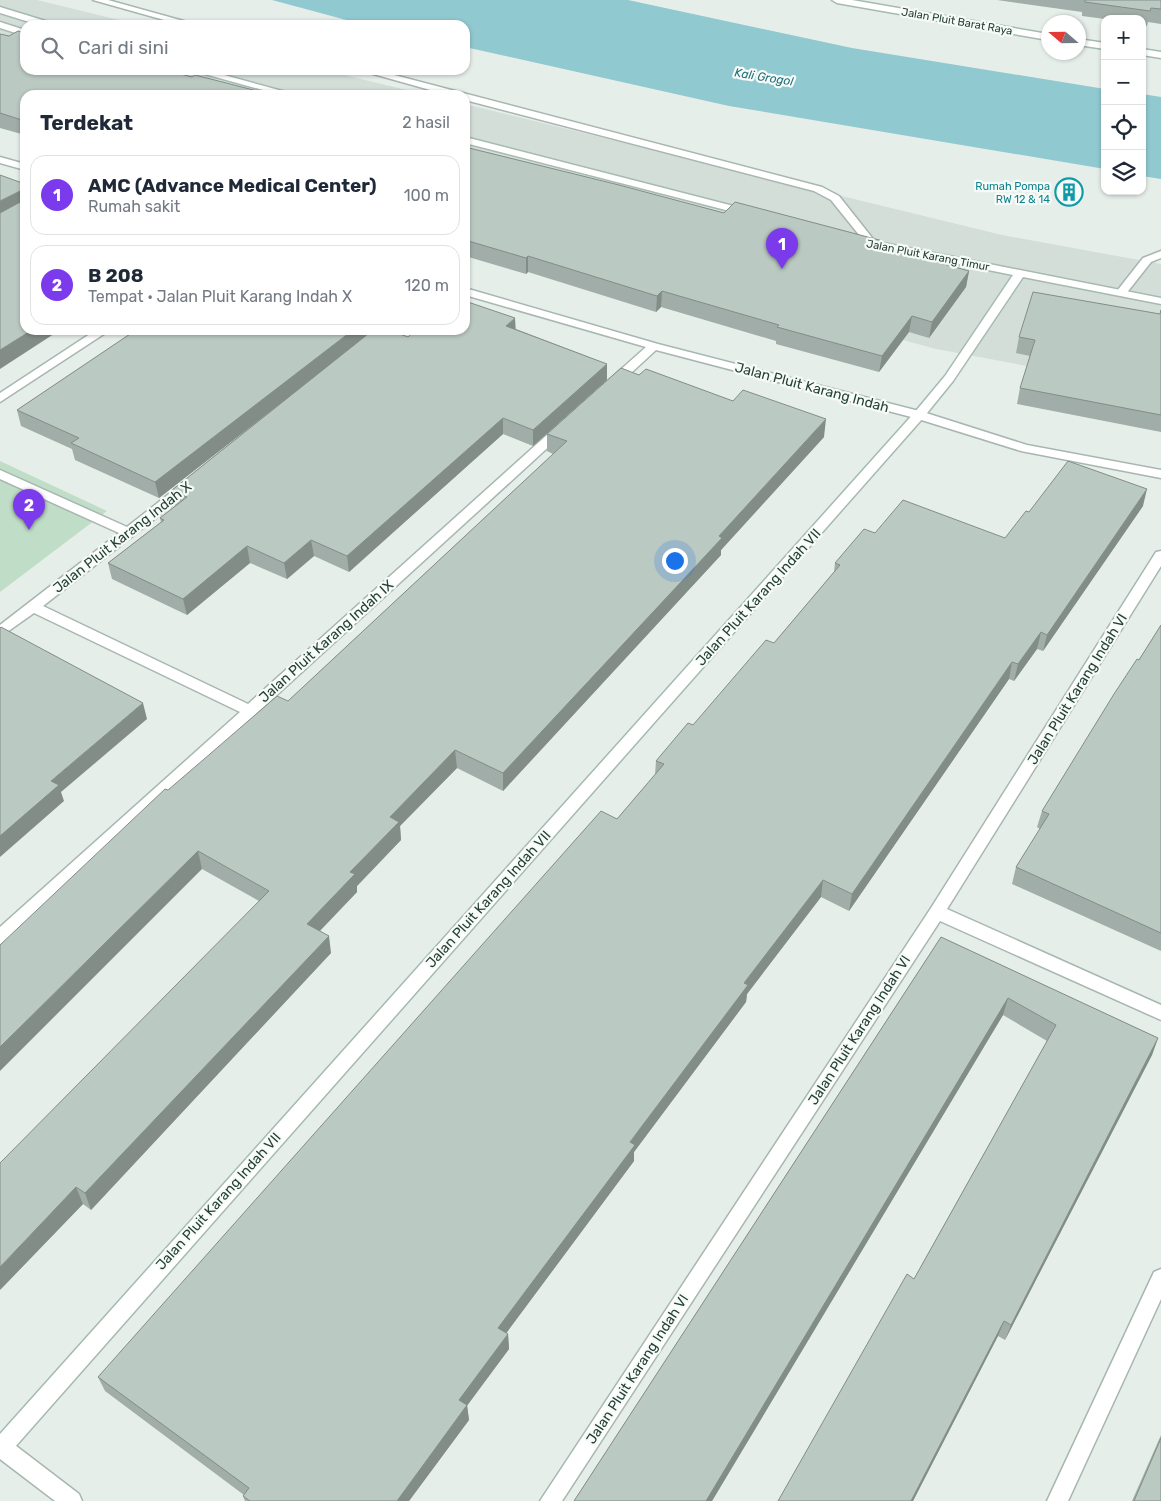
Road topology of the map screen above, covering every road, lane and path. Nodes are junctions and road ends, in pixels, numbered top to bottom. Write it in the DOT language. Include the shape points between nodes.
graph roads {
  1 [pos="98,0"];
  2 [pos="837,0"];
  3 [pos="0,10"];
  4 [pos="32,20"];
  5 [pos="174,20"];
  6 [pos="0,25"];
  7 [pos="20,31"];
  8 [pos="1041,36"];
  9 [pos="1086,43"];
  10 [pos="1101,45"];
  11 [pos="1146,52"];
  12 [pos="1161,54"];
  13 [pos="214,75"];
  14 [pos="383,75"];
  15 [pos="272,90"];
  16 [pos="440,90"];
  17 [pos="470,98"];
  18 [pos="470,141"];
  19 [pos="0,160"];
  20 [pos="20,166"];
  21 [pos="759,215"];
  22 [pos="854,240"];
  23 [pos="872,244"];
  24 [pos="1161,254"];
  25 [pos="1020,273"];
  26 [pos="470,293"];
  27 [pos="1121,293"];
  28 [pos="1161,301"];
  29 [pos="96,335"];
  30 [pos="654,346"];
  31 [pos="603,392"];
  32 [pos="0,398"];
  33 [pos="919,415"];
  34 [pos="573,419"];
  35 [pos="0,474"];
  36 [pos="1161,474"];
  37 [pos="199,477"];
  38 [pos="129,532"];
  39 [pos="1161,555"];
  40 [pos="33,607"];
  41 [pos="0,632"];
  42 [pos="249,710"];
  43 [pos="937,912"];
  44 [pos="0,937"];
  45 [pos="1161,1013"];
  46 [pos="1161,1278"];
  47 [pos="0,1448"];
  48 [pos="72,1501"];
  49 [pos="550,1501"];
  50 [pos="1057,1501"];
  1 -- 5 [label="street"];
  2 -- 8 [label="street, Jalan Pluit Barat Raya"];
  3 -- 4 [label="street"];
  6 -- 7 [label="street"];
  9 -- 10 [label="street"];
  11 -- 12 [label="street"];
  13 -- 15 [label="street"];
  14 -- 16 [label="street"];
  17 -- 23 [label="street" via="818,189 834,198"];
  18 -- 21 [label="street"];
  19 -- 20 [label="street"];
  22 -- 23 [label="street, Jalan Pluit Karang Timur"];
  23 -- 25 [label="street, Jalan Pluit Karang Timur"];
  24 -- 27 [label="street" via="1147,260"];
  25 -- 27 [label="street, Jalan Pluit Karang Timur"];
  25 -- 33 [label="street, Jalan Pluit Karang Indah VII" via="949,378"];
  26 -- 30 [label="street, Jalan Pluit Karang Indah"];
  27 -- 28 [label="street, Jalan Pluit Karang Timur"];
  29 -- 32 [label="street"];
  30 -- 31 [label="street"];
  30 -- 33 [label="street, Jalan Pluit Karang Indah"];
  33 -- 36 [label="street, Jalan Pluit Karang Indah" via="1025,448"];
  33 -- 47 [label="street, Jalan Pluit Karang Indah VII"];
  34 -- 42 [label="street, Jalan Pluit Karang Indah IX"];
  35 -- 38 [label="street"];
  37 -- 38 [label="street, Jalan Pluit Karang Indah X"];
  38 -- 40 [label="street, Jalan Pluit Karang Indah X"];
  39 -- 43 [label="street, Jalan Pluit Karang Indah VI"];
  40 -- 41 [label="street, Jalan Pluit Karang Indah X"];
  40 -- 42 [label="street"];
  42 -- 44 [label="street, Jalan Pluit Karang Indah IX"];
  43 -- 45 [label="street"];
  43 -- 49 [label="street, Jalan Pluit Karang Indah VI"];
  46 -- 50 [label="street"];
  47 -- 48 [label="street, Jalan Pluit Karang Indah VII"];
}
